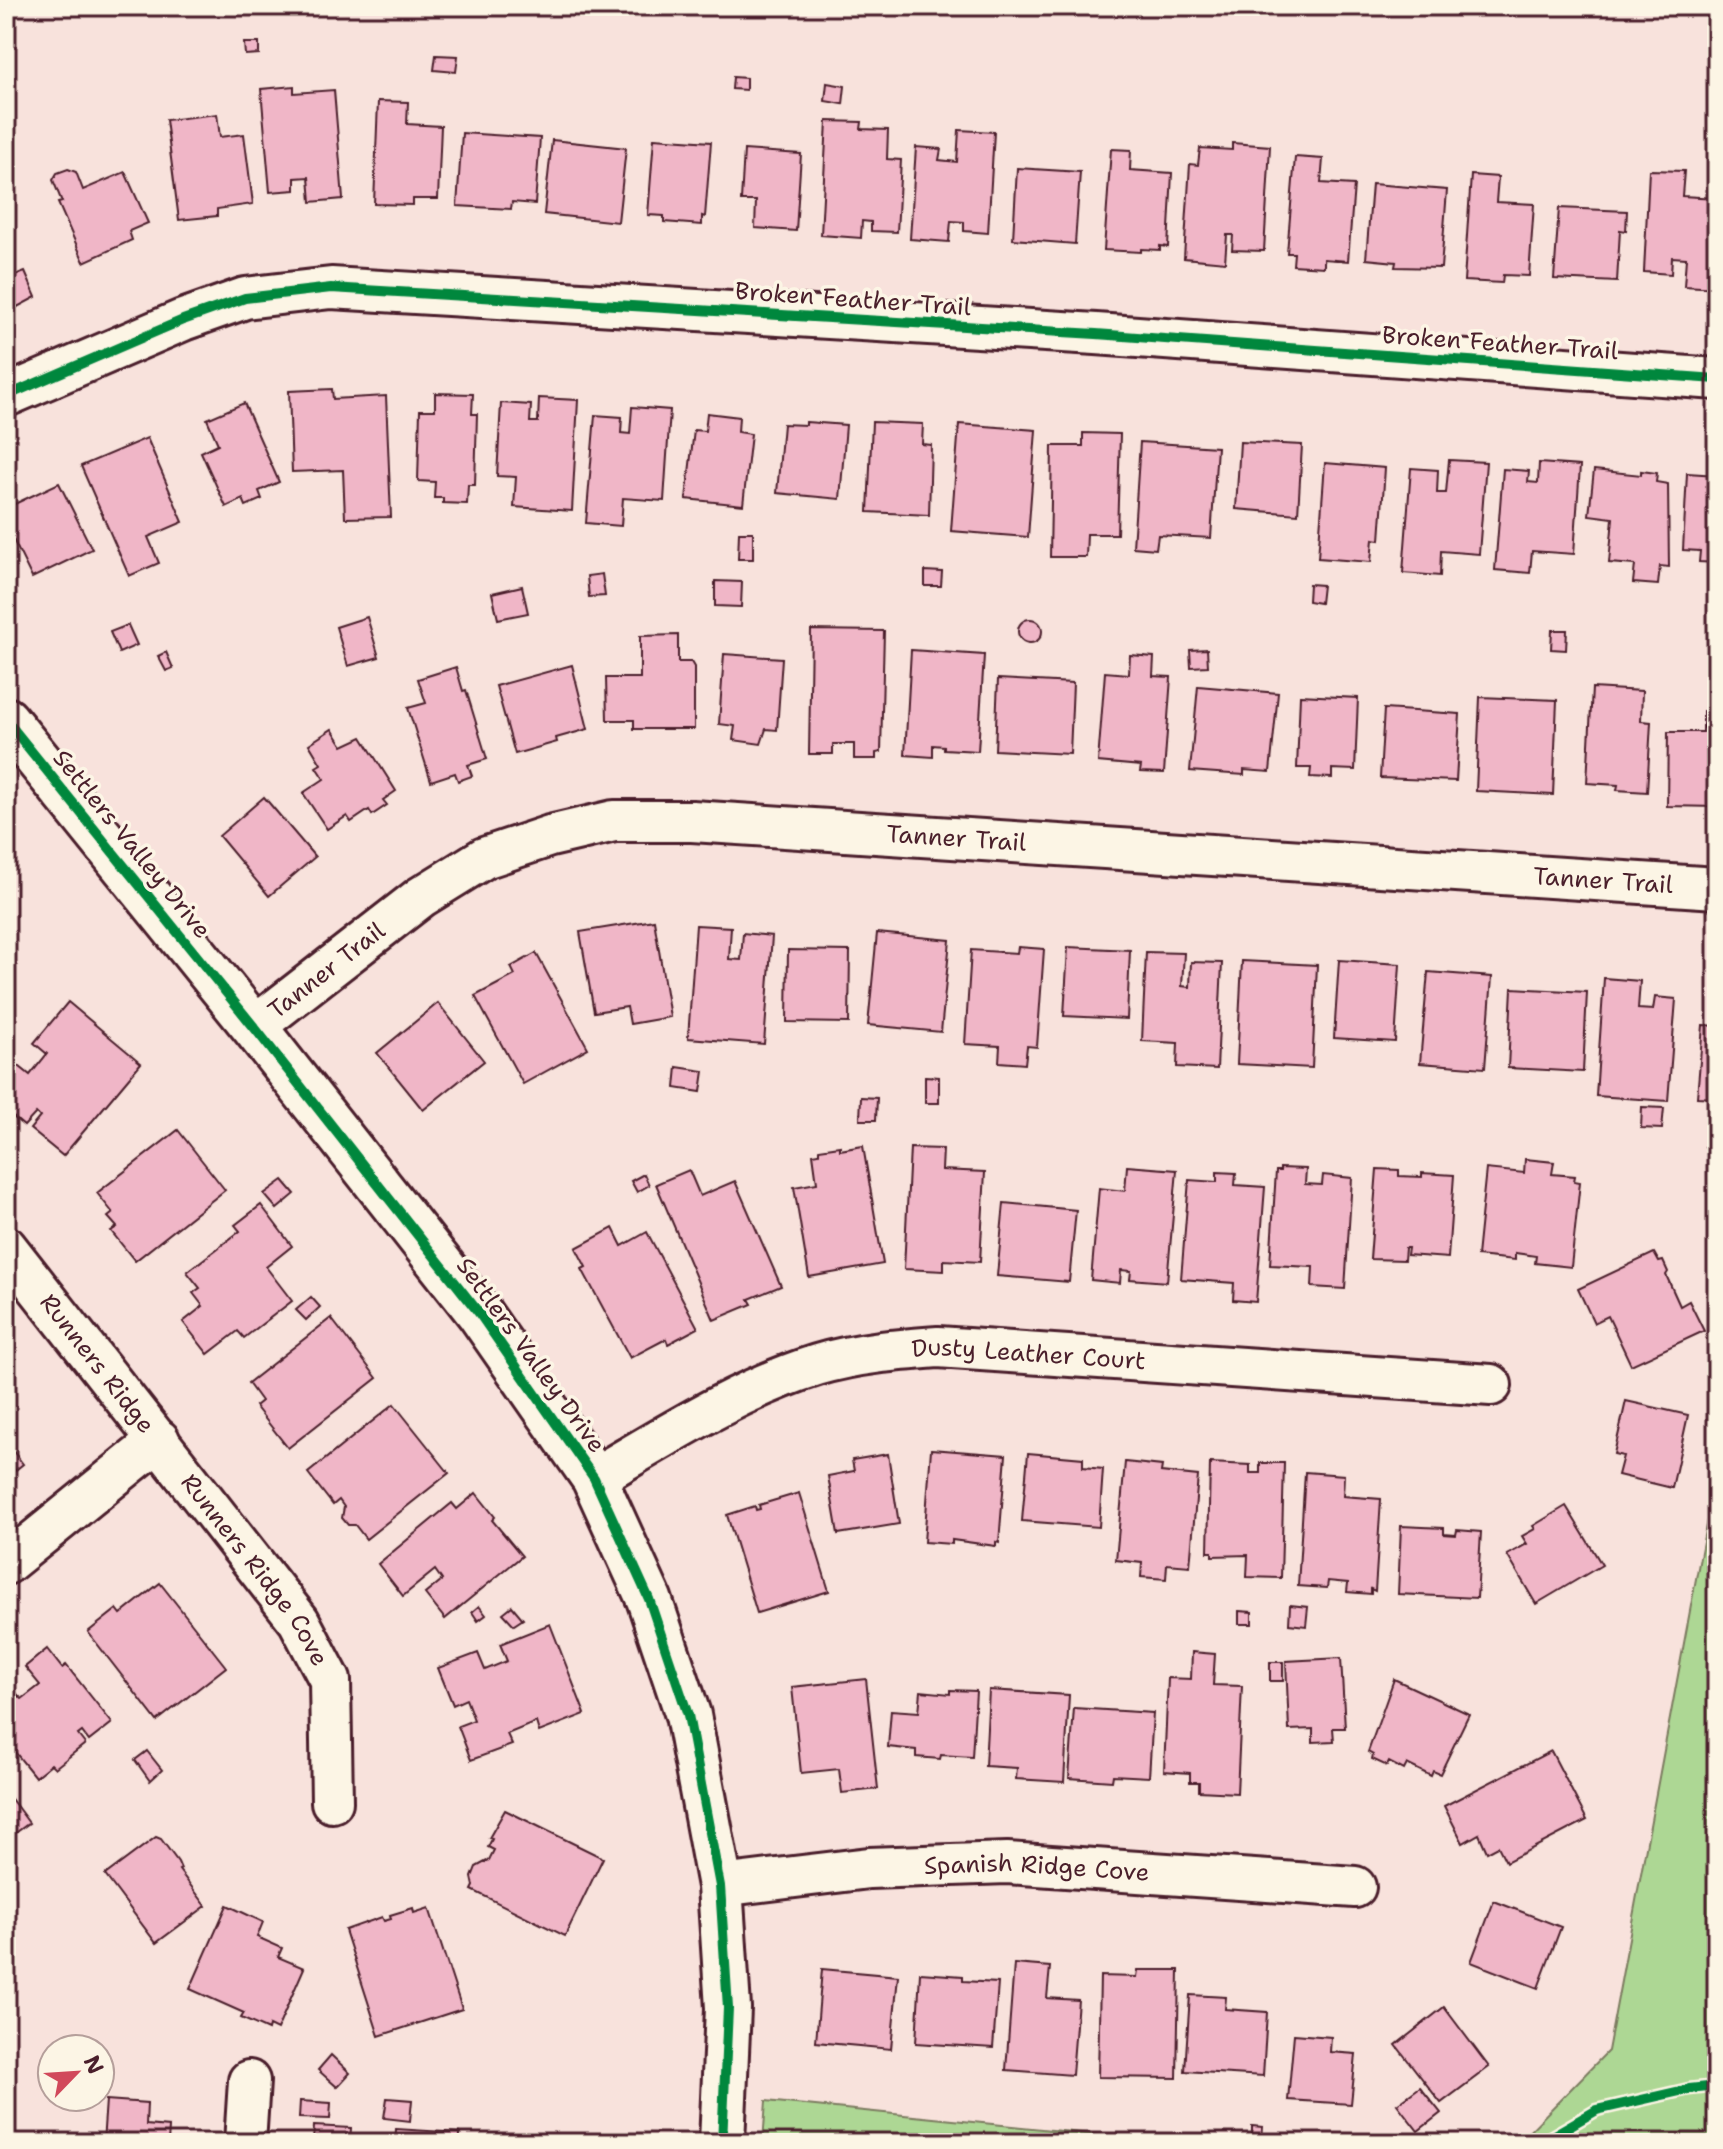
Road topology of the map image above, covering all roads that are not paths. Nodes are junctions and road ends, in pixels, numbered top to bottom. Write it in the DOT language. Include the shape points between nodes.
graph roads {
  1 [pos="1717,379"];
  2 [pos="6,396"];
  3 [pos="6,720"];
  4 [pos="1717,888"];
  5 [pos="254,1027"];
  6 [pos="6,1247"];
  7 [pos="1491,1385"];
  8 [pos="159,1440"];
  9 [pos="594,1478"];
  10 [pos="6,1564"];
  11 [pos="332,1802"];
  12 [pos="720,1886"];
  13 [pos="1355,1887"];
  14 [pos="249,2081"];
  15 [pos="245,2143"];
  16 [pos="722,2143"];
  1 -- 2 [label="street, Broken Feather Trail" via="1096,334 331,288 245,298"];
  3 -- 5 [label="street, Settlers Valley Drive"];
  4 -- 5 [label="street, Tanner Trail" via="692,821 614,821 484,858 421,897"];
  5 -- 9 [label="street, Settlers Valley Drive" via="479,1313"];
  6 -- 8 [label="street, Runners Ridge"];
  7 -- 9 [label="street, Dusty Leather Court" via="938,1347 879,1351 767,1383"];
  8 -- 10 [label="street"];
  8 -- 11 [label="street, Runners Ridge Cove" via="299,1621 330,1680"];
  9 -- 12 [label="street, Settlers Valley Drive" via="649,1599 688,1715"];
  12 -- 13 [label="street, Spanish Ridge Cove" via="869,1868 1007,1863"];
  12 -- 16 [label="street, Settlers Valley Drive" via="728,2008"];
  14 -- 15 [label="street"];
}
